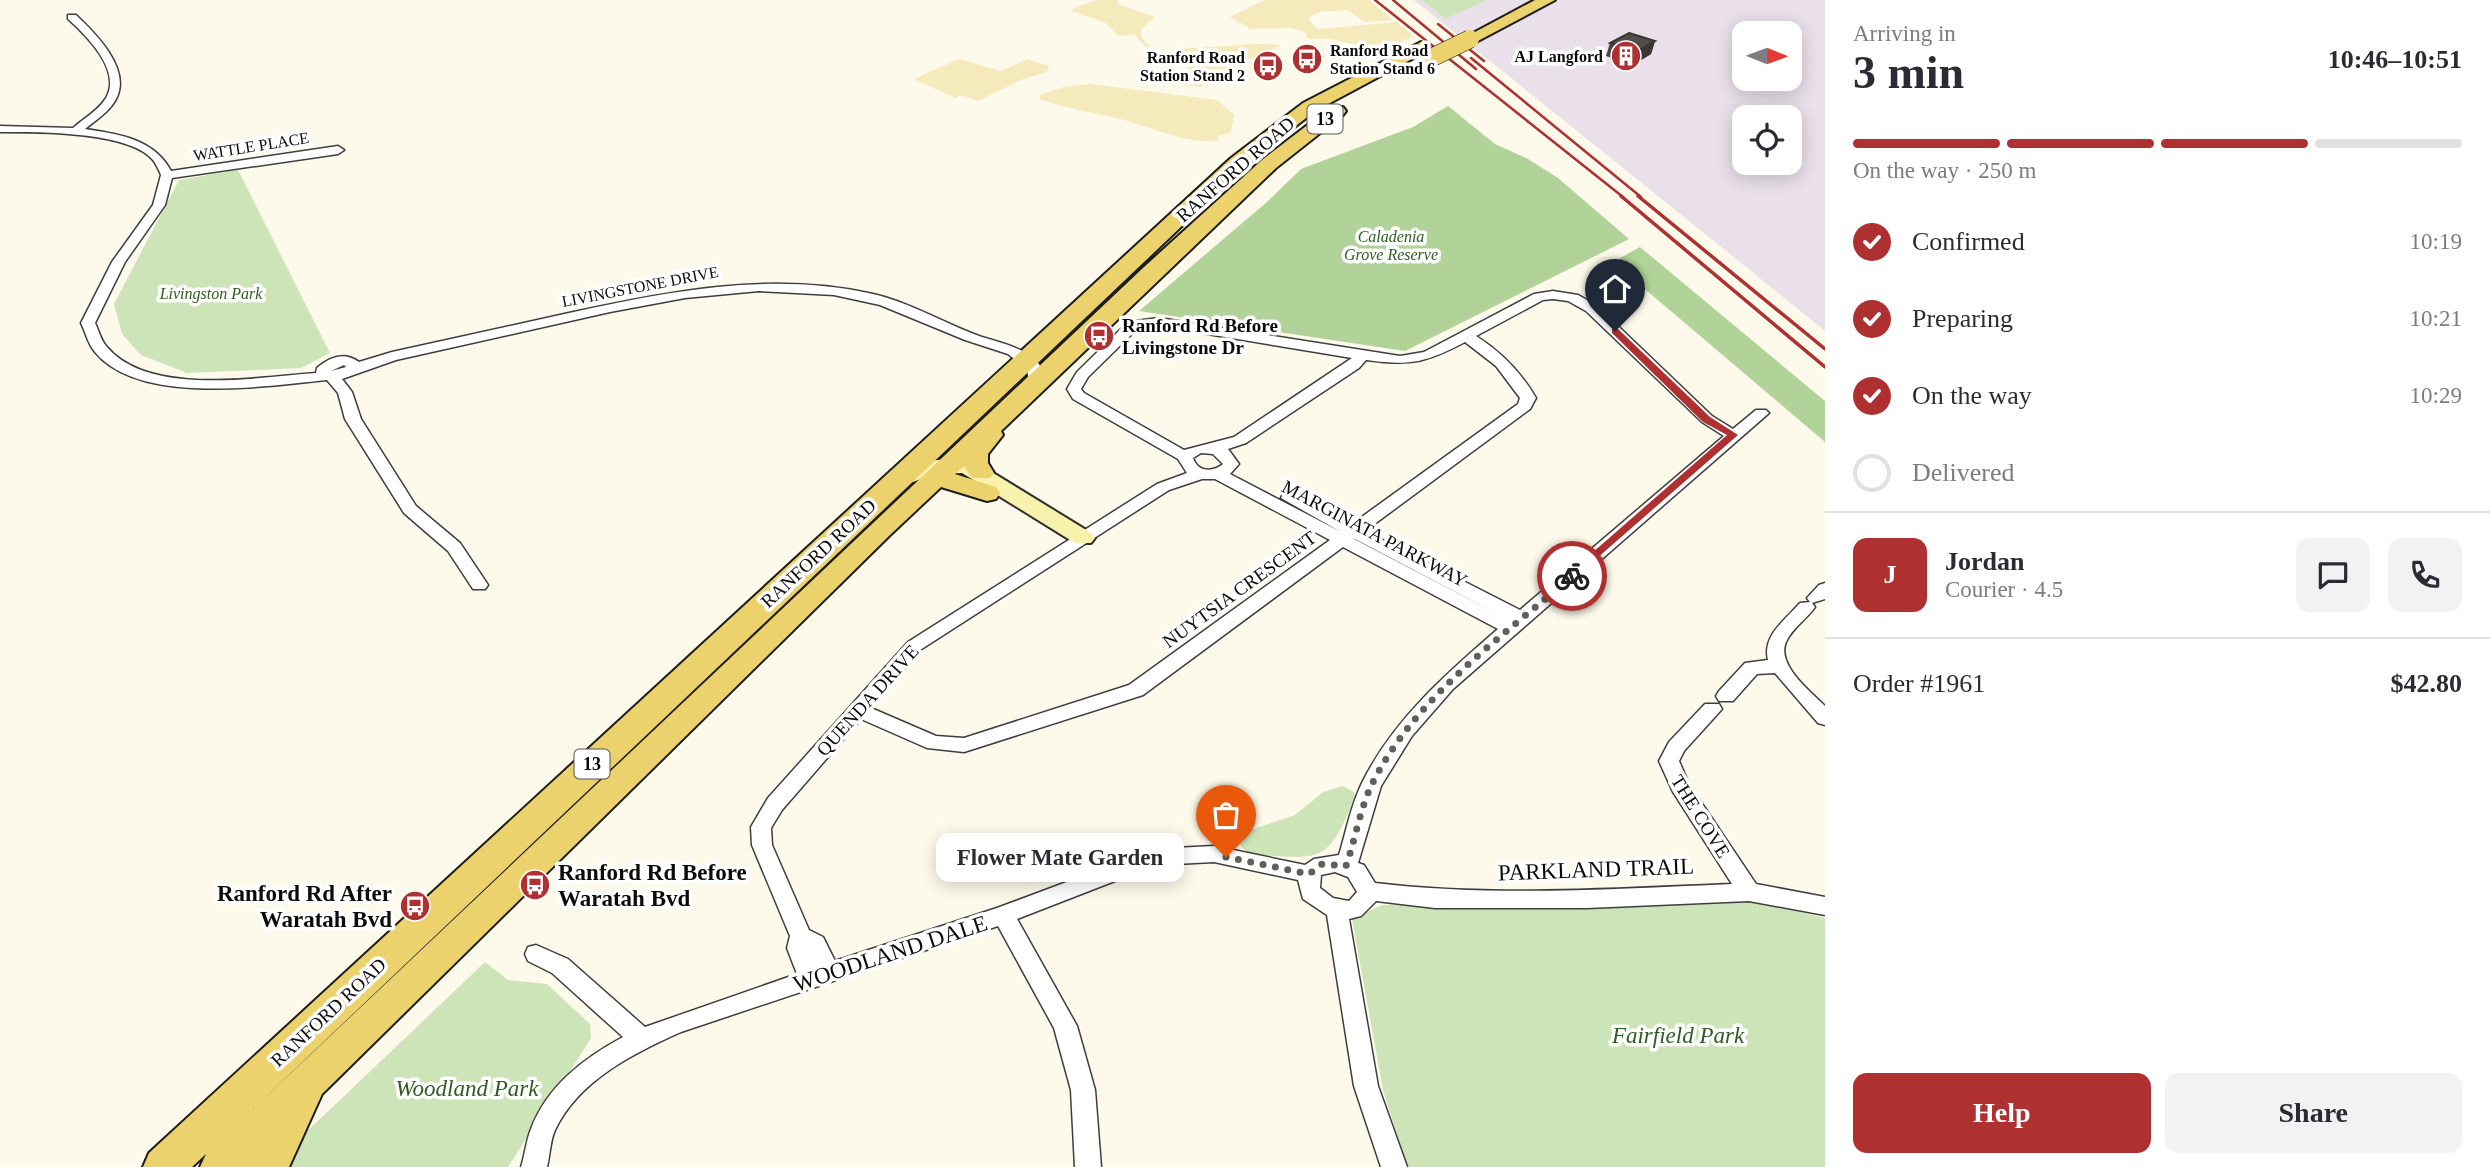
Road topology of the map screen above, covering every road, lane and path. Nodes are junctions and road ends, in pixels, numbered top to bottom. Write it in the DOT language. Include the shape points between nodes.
graph roads {
  1 [pos="1517,0"];
  2 [pos="1548,0"];
  3 [pos="72,17"];
  4 [pos="1464,34"];
  5 [pos="1427,52"];
  6 [pos="0,129"];
  7 [pos="76,131"];
  8 [pos="338,150"];
  9 [pos="168,175"];
  10 [pos="1466,336"];
  11 [pos="1340,352"];
  12 [pos="1362,355"];
  13 [pos="1028,360"];
  14 [pos="349,367"];
  15 [pos="1344,369"];
  16 [pos="329,372"];
  17 [pos="345,392"];
  18 [pos="1761,413"];
  19 [pos="1004,415"];
  20 [pos="1733,435"];
  21 [pos="1240,440"];
  22 [pos="1212,449"];
  23 [pos="1188,456"];
  24 [pos="928,467"];
  25 [pos="1219,468"];
  26 [pos="984,483"];
  27 [pos="1163,487"];
  28 [pos="1347,535"];
  29 [pos="1076,542"];
  30 [pos="479,585"];
  31 [pos="1816,598"];
  32 [pos="1517,624"];
  33 [pos="1778,666"];
  34 [pos="858,710"];
  35 [pos="1825,718"];
  36 [pos="1346,866"];
  37 [pos="1309,874"];
  38 [pos="1368,891"];
  39 [pos="1749,892"];
  40 [pos="1825,906"];
  41 [pos="1337,910"];
  42 [pos="1003,915"];
  43 [pos="536,954"];
  44 [pos="819,976"];
  45 [pos="642,1039"];
  46 [pos="311,1078"];
  47 [pos="174,1164"];
  48 [pos="220,1167"];
  49 [pos="268,1167"];
  50 [pos="534,1167"];
  51 [pos="1088,1167"];
  52 [pos="1394,1167"];
  1 -- 4 [label="main road, RANFORD ROAD / 13"];
  2 -- 4 [label="main road, RANFORD ROAD / 13"];
  3 -- 7 [label="street" via="113,70 117,82 112,97"];
  4 -- 5 [label="main road, RANFORD ROAD / 13, bridge"];
  5 -- 13 [label="main road, RANFORD ROAD / 13" via="1334,92 1278,130 1238,162"];
  5 -- 13 [label="main road, RANFORD ROAD / 13" via="1289,146 1080,344"];
  6 -- 7 [label="street"];
  7 -- 9 [label="street" via="149,150"];
  8 -- 9 [label="street, WATTLE PLACE"];
  9 -- 16 [label="street" via="162,199 104,285 88,323 102,352 140,375 190,384 254,383"];
  10 -- 12 [label="street, MARGINATA PARKWAY" via="1414,360"];
  10 -- 20 [label="street, MARGINATA PARKWAY" via="1539,297 1579,299 1707,419"];
  10 -- 28 [label="street, NUYTSIA CRESCENT" via="1492,353 1523,387 1528,398 1525,406"];
  11 -- 12 [label="street, MARGINATA PARKWAY"];
  11 -- 15 [label="street"];
  11 -- 23 [label="street, MARGINATA PARKWAY" via="1147,321 1133,325 1074,389 1078,397"];
  12 -- 15 [label="street"];
  13 -- 14 [label="street, LIVINGSTONE DRIVE" via="1004,358 915,310 872,298 809,288 754,286 689,291"];
  13 -- 19 [label="main road, RANFORD ROAD / 13"];
  13 -- 24 [label="main road, RANFORD ROAD / 13"];
  14 -- 16 [label="street, LIVINGSTONE DRIVE"];
  14 -- 17 [label="street"];
  15 -- 21 [label="street"];
  16 -- 17 [label="street"];
  17 -- 30 [label="street" via="354,419 388,478 410,509 454,547"];
  18 -- 20 [label="street"];
  19 -- 24 [label="main road, RANFORD ROAD / 13"];
  19 -- 26 [label="main road" via="975,453"];
  20 -- 32 [label="street"];
  21 -- 22 [label="street"];
  21 -- 25 [label="street"];
  22 -- 23 [label="street"];
  22 -- 25 [label="street, MARGINATA PARKWAY"];
  23 -- 25 [label="street, MARGINATA PARKWAY"];
  23 -- 27 [label="street, QUENDA DRIVE"];
  24 -- 26 [label="main road" via="933,480"];
  24 -- 46 [label="main road, RANFORD ROAD / 13"];
  24 -- 47 [label="main road, RANFORD ROAD / 13"];
  25 -- 27 [label="street, QUENDA DRIVE"];
  25 -- 28 [label="street, MARGINATA PARKWAY"];
  26 -- 29 [label="street"];
  27 -- 29 [label="street, QUENDA DRIVE"];
  28 -- 32 [label="street, MARGINATA PARKWAY"];
  28 -- 34 [label="street, NUYTSIA CRESCENT" via="1150,680 1113,699 964,745 934,743"];
  29 -- 34 [label="street, QUENDA DRIVE" via="914,646"];
  31 -- 33 [label="street" via="1776,642"];
  32 -- 36 [label="street" via="1446,684 1405,731 1371,785"];
  33 -- 35 [label="street"];
  33 -- 39 [label="street, THE COVE" via="1752,668 1676,747 1669,761 1680,787"];
  34 -- 44 [label="street, QUENDA DRIVE" via="775,804 761,827 762,845 801,936 798,947"];
  36 -- 37 [label="street" via="1322,864"];
  36 -- 38 [label="street" via="1363,878"];
  37 -- 41 [label="street" via="1309,890 1317,901"];
  37 -- 42 [label="street, WOODLAND DALE" via="1214,854 1155,857"];
  38 -- 39 [label="street, PARKLAND TRAIL" via="1435,899"];
  38 -- 41 [label="street" via="1361,906"];
  39 -- 40 [label="street, PARKLAND TRAIL"];
  41 -- 52 [label="street" via="1366,1086"];
  42 -- 44 [label="street, WOODLAND DALE"];
  42 -- 51 [label="street" via="1065,1026 1083,1090"];
  43 -- 45 [label="street" via="560,967"];
  44 -- 45 [label="street, WOODLAND DALE"];
  45 -- 50 [label="street, WOODLAND DALE" via="582,1075 545,1126"];
  46 -- 48 [label="main road, RANFORD ROAD / 13"];
  46 -- 49 [label="main road"];
}
